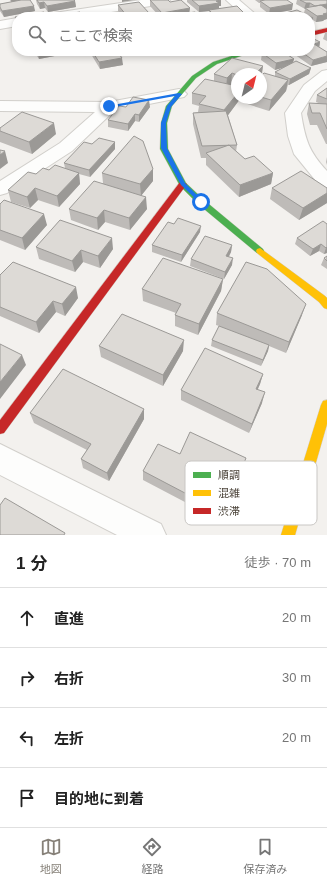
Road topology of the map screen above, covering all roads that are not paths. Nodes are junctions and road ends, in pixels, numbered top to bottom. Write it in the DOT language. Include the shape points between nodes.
graph roads {
  1 [pos="91,0"];
  2 [pos="164,0"];
  3 [pos="232,0"];
  4 [pos="99,10"];
  5 [pos="86,12"];
  6 [pos="247,12"];
  7 [pos="12,23"];
  8 [pos="0,25"];
  9 [pos="327,30"];
  10 [pos="315,33"];
  11 [pos="237,56"];
  12 [pos="327,74"];
  13 [pos="179,94"];
  14 [pos="0,106"];
  15 [pos="109,106"];
  16 [pos="327,182"];
  17 [pos="183,184"];
  18 [pos="0,189"];
  19 [pos="327,305"];
  20 [pos="327,406"];
  21 [pos="0,429"];
  22 [pos="0,459"];
  23 [pos="310,461"];
  24 [pos="291,525"];
  25 [pos="150,535"];
  26 [pos="288,535"];
  1 -- 4 [label="street"];
  2 -- 4 [label="street"];
  3 -- 6 [label="street"];
  4 -- 5 [label="street"];
  7 -- 8 [label="street"];
  9 -- 10 [label="street"];
  11 -- 13 [label="street" via="215,63 194,77"];
  12 -- 16 [label="street" via="309,88 293,113 296,136 303,154"];
  13 -- 15 [label="street"];
  13 -- 17 [label="street" via="169,106 164,123 164,148"];
  14 -- 15 [label="street"];
  15 -- 18 [label="street" via="66,147"];
  17 -- 19 [label="street" via="239,235"];
  17 -- 21 [label="street"];
  20 -- 23 [label="street"];
  22 -- 25 [label="street"];
  24 -- 26 [label="street"];
}
